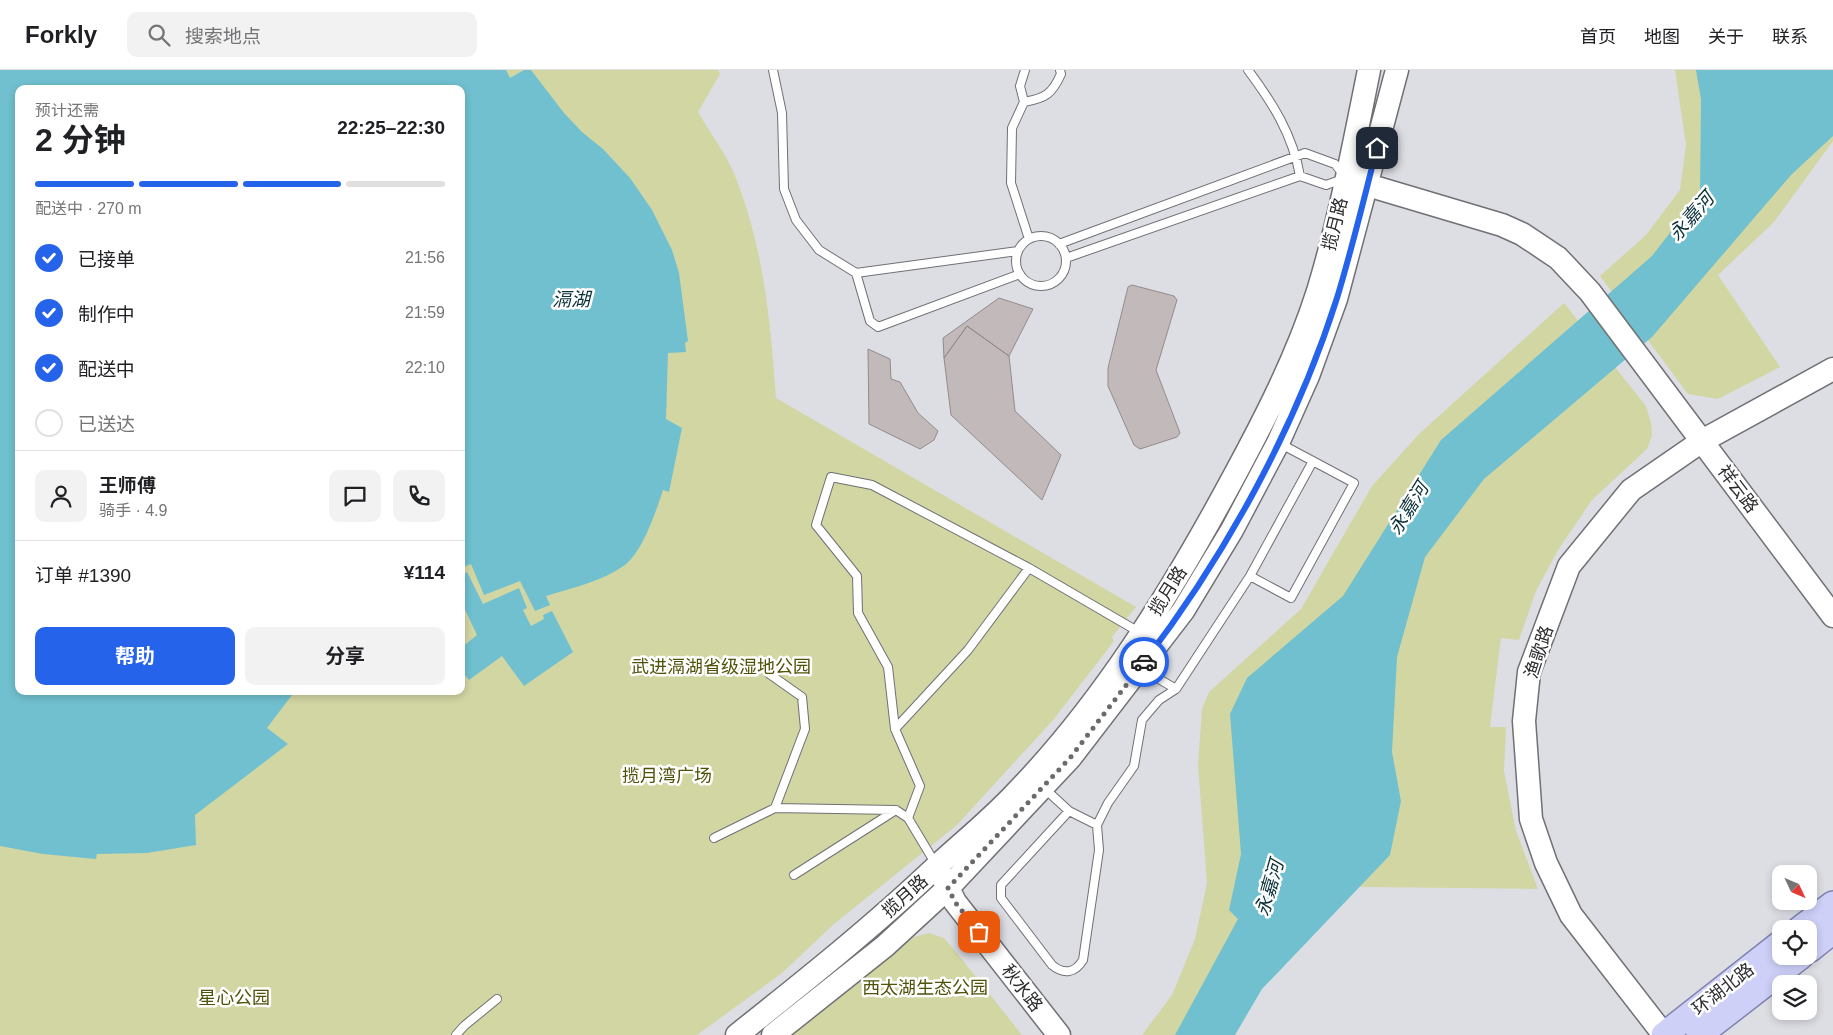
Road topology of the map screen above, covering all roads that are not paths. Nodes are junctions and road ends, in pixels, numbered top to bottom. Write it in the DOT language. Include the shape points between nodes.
graph roads {
  1 [pos="774,70"];
  2 [pos="1025,70"];
  3 [pos="1060,70"];
  4 [pos="1248,70"];
  5 [pos="1369,70"];
  6 [pos="1397,70"];
  7 [pos="1024,102"];
  8 [pos="1297,156"];
  9 [pos="1300,176"];
  10 [pos="1346,178"];
  11 [pos="1368,184"];
  12 [pos="1029,239"];
  13 [pos="1059,244"];
  14 [pos="1018,251"];
  15 [pos="1066,258"];
  16 [pos="856,273"];
  17 [pos="1020,274"];
  18 [pos="1833,369"];
  19 [pos="1702,441"];
  20 [pos="1278,443"];
  21 [pos="1313,461"];
  22 [pos="1029,568"];
  23 [pos="1250,576"];
  24 [pos="1833,616"];
  25 [pos="1141,633"];
  26 [pos="1140,668"];
  27 [pos="768,672"];
  28 [pos="1176,689"];
  29 [pos="895,729"];
  30 [pos="1043,786"];
  31 [pos="775,808"];
  32 [pos="896,810"];
  33 [pos="1069,811"];
  34 [pos="908,818"];
  35 [pos="1097,825"];
  36 [pos="714,838"];
  37 [pos="937,866"];
  38 [pos="794,875"];
  39 [pos="948,888"];
  40 [pos="1833,904"];
  41 [pos="1812,920"];
  42 [pos="1833,931"];
  43 [pos="1817,944"];
  44 [pos="1772,951"];
  45 [pos="1789,965"];
  46 [pos="497,999"];
  47 [pos="456,1035"];
  48 [pos="737,1035"];
  49 [pos="774,1035"];
  50 [pos="1059,1035"];
  51 [pos="1664,1035"];
  52 [pos="1699,1035"];
  1 -- 16 [label="lane" via="782,113 784,189 796,220 819,250"];
  2 -- 7 [label="lane" via="1020,86"];
  3 -- 7 [label="lane" via="1054,89 1040,99"];
  4 -- 8 [label="lane" via="1273,104"];
  5 -- 10 [label="street, 揽月路"];
  6 -- 11 [label="street, 揽月路"];
  7 -- 12 [label="lane" via="1012,128 1011,184"];
  8 -- 9 [label="lane"];
  8 -- 10 [label="lane" via="1305,153 1335,164"];
  8 -- 13 [label="lane"];
  9 -- 10 [label="lane" via="1326,185"];
  9 -- 15 [label="lane"];
  10 -- 11 [label="street, 祥云路"];
  10 -- 25 [label="street, 揽月路" via="1318,291 1289,367 1212,517"];
  11 -- 19 [label="street, 祥云路" via="1502,225 1558,258 1590,292"];
  11 -- 20 [label="street, 揽月路" via="1336,299 1308,376"];
  12 -- 13 [label="lane" via="1045,236"];
  12 -- 14 [label="lane"];
  13 -- 15 [label="lane"];
  14 -- 16 [label="lane"];
  14 -- 17 [label="lane" via="1016,259"];
  15 -- 17 [label="lane" via="1062,274 1049,284 1033,284"];
  16 -- 17 [label="lane" via="870,321 878,327"];
  18 -- 19 [label="street, 渔歌路"];
  19 -- 24 [label="street, 祥云路"];
  19 -- 51 [label="street, 渔歌路" via="1631,490 1569,566 1530,672 1524,721 1532,819 1546,863 1571,915"];
  20 -- 21 [label="lane"];
  20 -- 26 [label="street, 揽月路" via="1232,530 1183,611"];
  21 -- 23 [label="lane"];
  21 -- 23 [label="lane" via="1354,483 1350,491 1291,598"];
  22 -- 25 [label="lane"];
  22 -- 29 [label="lane" via="968,650"];
  22 -- 29 [label="lane" via="872,485 831,477 816,525 857,576 858,613 888,667"];
  23 -- 28 [label="lane"];
  25 -- 37 [label="street, 揽月路" via="1058,747 1011,798"];
  26 -- 28 [label="lane"];
  26 -- 30 [label="street, 揽月路" via="1070,758"];
  27 -- 31 [label="lane" via="802,697 804,729"];
  28 -- 35 [label="lane" via="1159,700 1142,720 1134,766"];
  29 -- 34 [label="lane" via="920,786"];
  30 -- 33 [label="lane"];
  30 -- 39 [label="street, 揽月路"];
  31 -- 32 [label="lane"];
  31 -- 36 [label="lane"];
  32 -- 34 [label="lane"];
  32 -- 38 [label="lane"];
  33 -- 35 [label="lane"];
  33 -- 35 [label="lane" via="1001,885 1001,898 1058,970 1069,972 1084,960 1099,850"];
  34 -- 37 [label="lane"];
  37 -- 39 [label="street, 秋水路"];
  37 -- 48 [label="street, 揽月路" via="869,929"];
  39 -- 49 [label="street, 揽月路" via="885,946"];
  39 -- 50 [label="street, 秋水路" via="955,902"];
  40 -- 41 [label="main road"];
  42 -- 43 [label="main road"];
  44 -- 51 [label="main road, 环湖北路"];
  45 -- 52 [label="main road, 环湖北路"];
  46 -- 47 [label="lane"];
}
